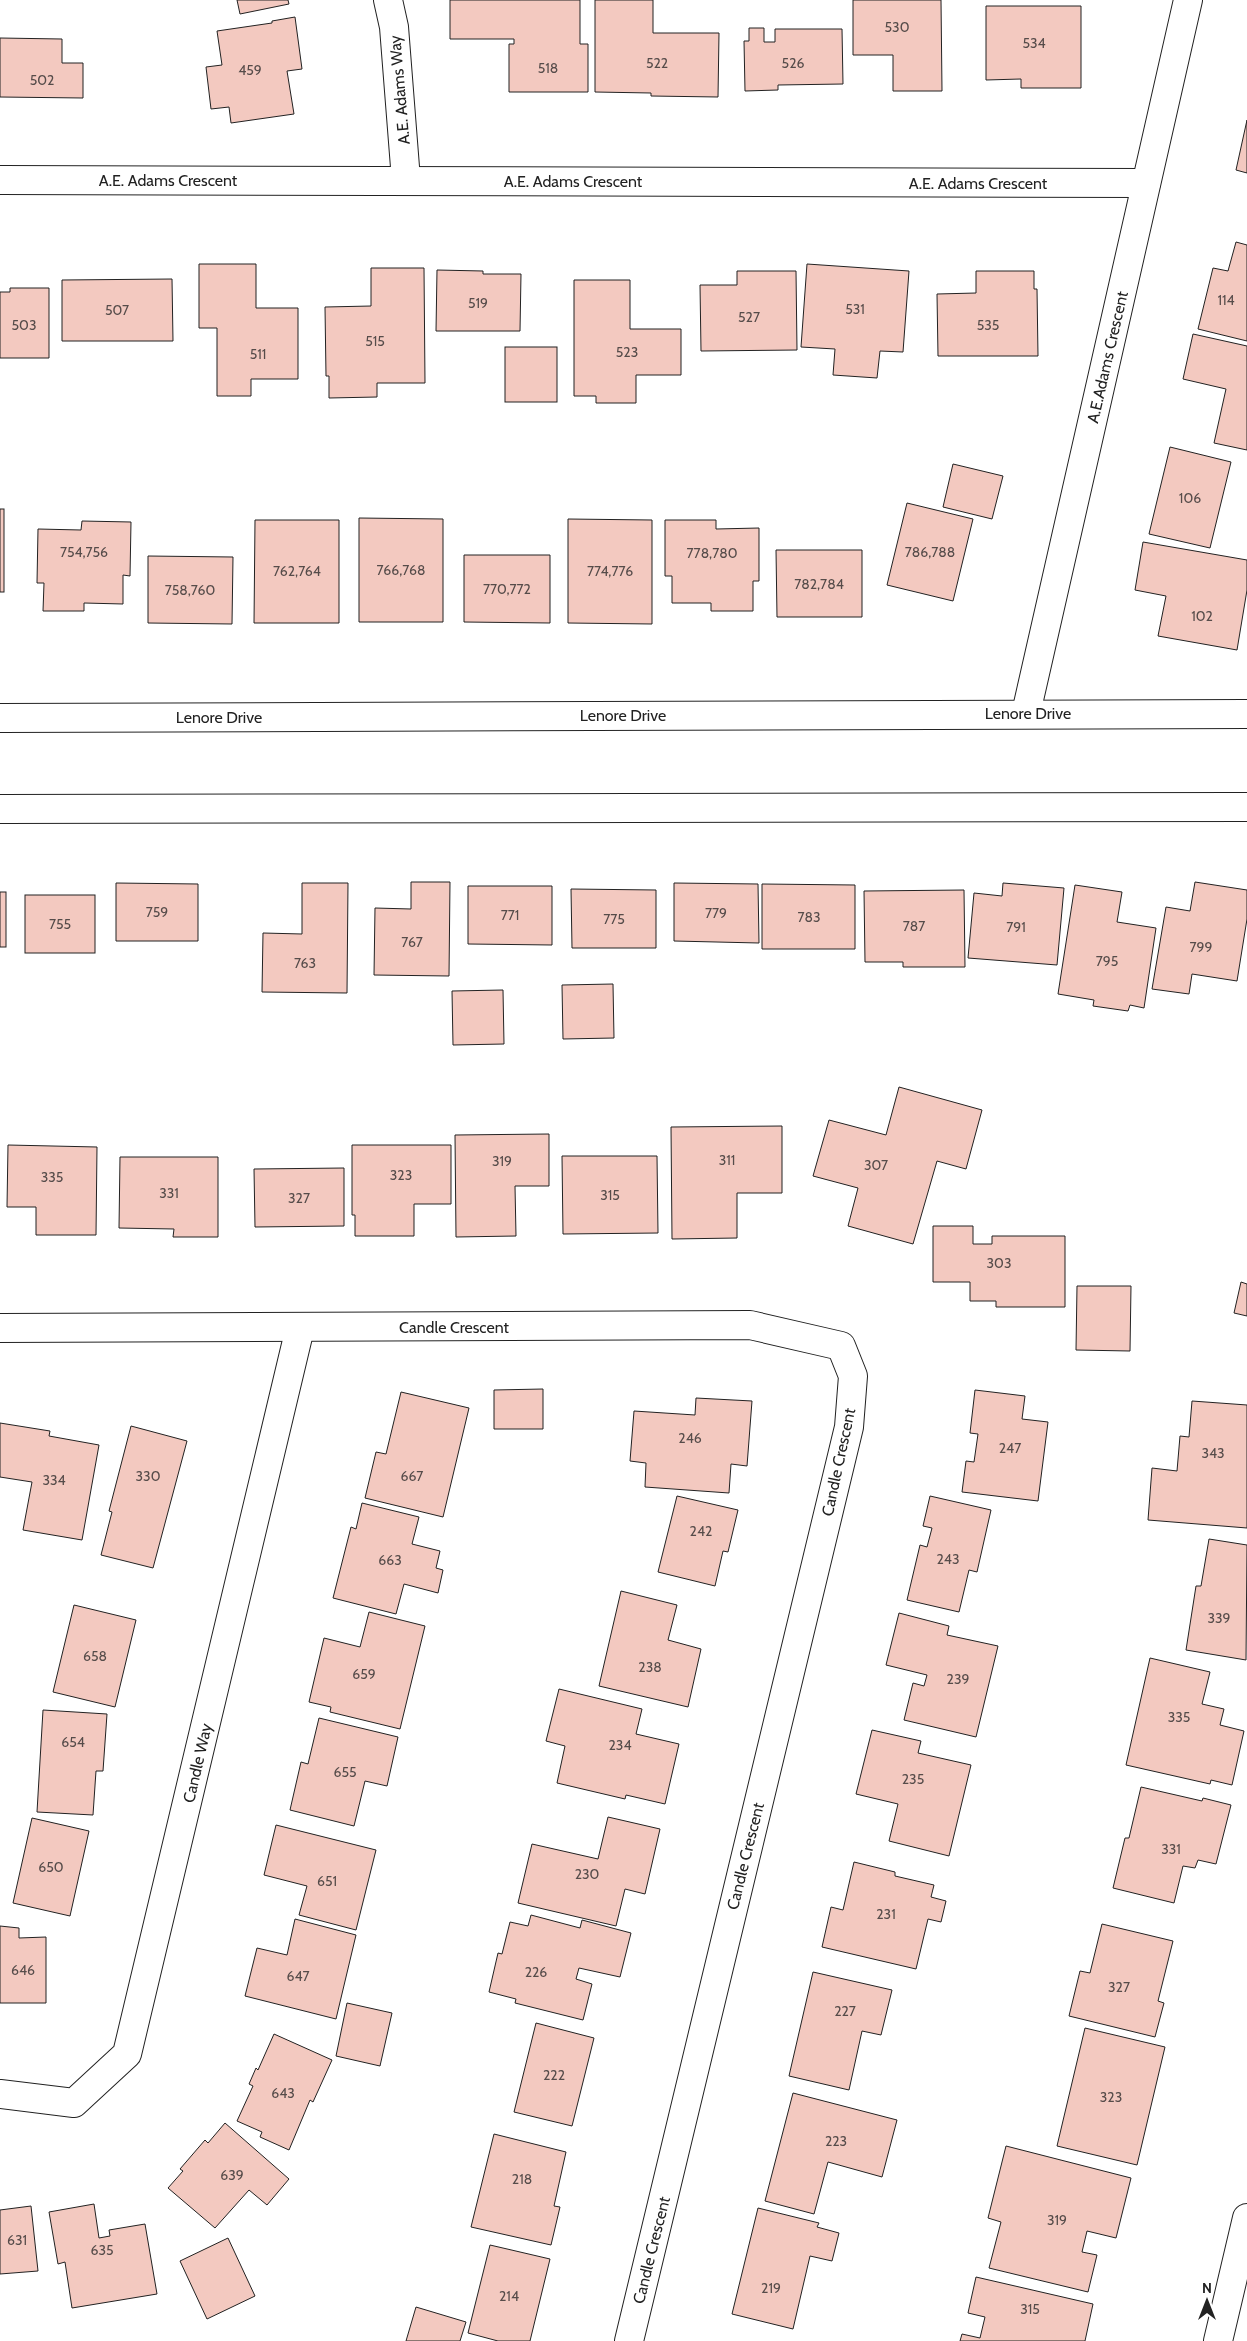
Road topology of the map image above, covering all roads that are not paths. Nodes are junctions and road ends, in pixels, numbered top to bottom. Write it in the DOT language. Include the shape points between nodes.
graph roads {
  1 [pos="388,0"];
  2 [pos="1188,0"];
  3 [pos="0,180"];
  4 [pos="406,180"];
  5 [pos="1146,183"];
  6 [pos="1026,713"];
  7 [pos="1247,714"];
  8 [pos="0,718"];
  9 [pos="1247,807"];
  10 [pos="0,808"];
  11 [pos="0,1328"];
  12 [pos="300,1328"];
  13 [pos="0,2094"];
  14 [pos="1247,2218"];
  15 [pos="629,2341"];
  16 [pos="1218,2341"];
  1 -- 4 [label="street, A.E. Adams Way" via="394,27"];
  2 -- 5 [label="street, A.E.Adams Crescent"];
  3 -- 4 [label="street, A.E. Adams Crescent"];
  4 -- 5 [label="street, A.E. Adams Crescent"];
  5 -- 6 [label="street, A.E.Adams Crescent"];
  6 -- 7 [label="street, Lenore Drive"];
  6 -- 8 [label="street, Lenore Drive"];
  9 -- 10 [label="street"];
  11 -- 12 [label="street, Candle Crescent"];
  12 -- 13 [label="street, Candle Way" via="127,2054 74,2103"];
  12 -- 15 [label="street, Candle Crescent" via="750,1325 841,1346 853,1376 849,1427"];
  14 -- 16 [label="street"];
}
